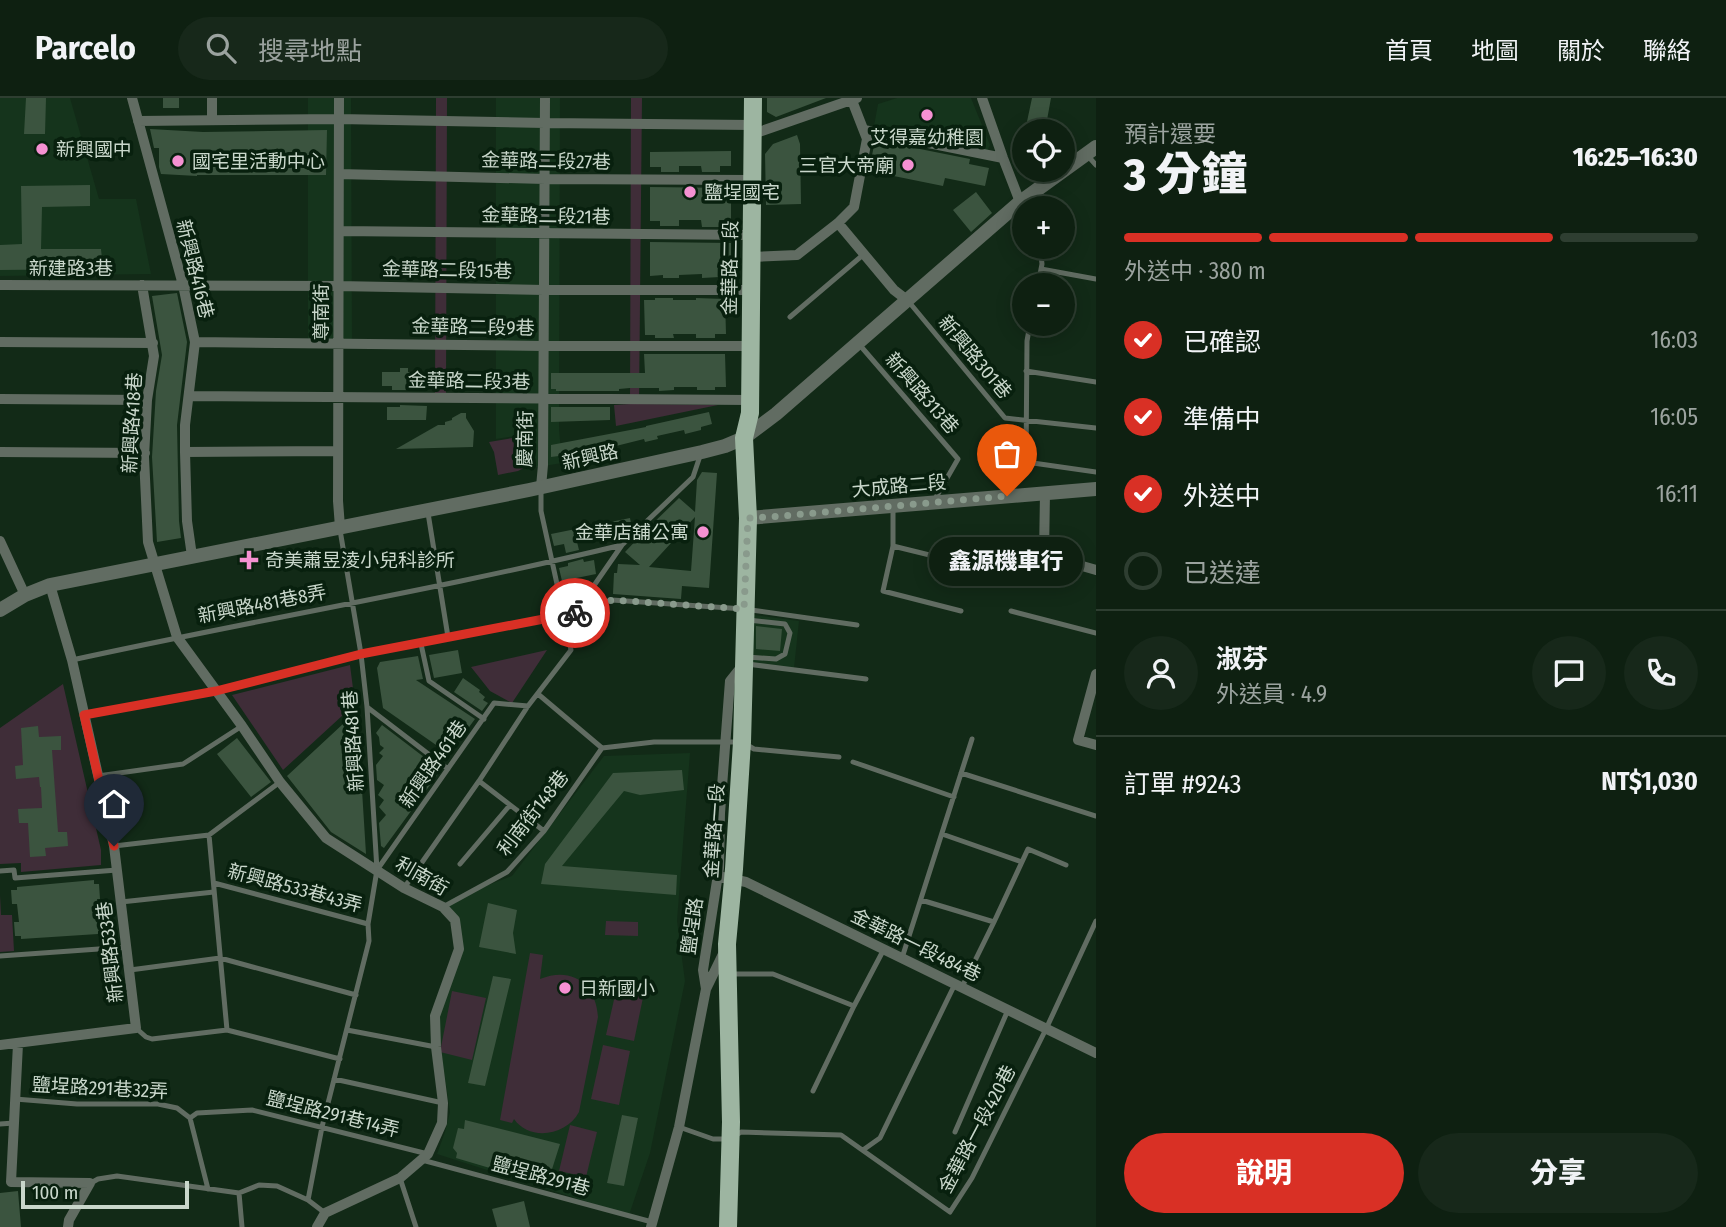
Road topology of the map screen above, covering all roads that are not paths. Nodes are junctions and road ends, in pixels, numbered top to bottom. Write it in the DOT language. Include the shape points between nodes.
graph roads {
  1 [pos="132,98"];
  2 [pos="212,98"];
  3 [pos="339,98"];
  4 [pos="545,98"];
  5 [pos="752,98"];
  6 [pos="982,98"];
  7 [pos="853,99"];
  8 [pos="339,119"];
  9 [pos="212,120"];
  10 [pos="138,121"];
  11 [pos="545,123"];
  12 [pos="753,129"];
  13 [pos="864,130"];
  14 [pos="1093,155"];
  15 [pos="1003,158"];
  16 [pos="339,174"];
  17 [pos="545,179"];
  18 [pos="752,180"];
  19 [pos="1018,196"];
  20 [pos="1035,196"];
  21 [pos="1012,213"];
  22 [pos="838,223"];
  23 [pos="339,230"];
  24 [pos="545,234"];
  25 [pos="752,235"];
  26 [pos="864,254"];
  27 [pos="751,257"];
  28 [pos="1041,259"];
  29 [pos="1041,269"];
  30 [pos="1040,273"];
  31 [pos="1096,279"];
  32 [pos="0,285"];
  33 [pos="142,285"];
  34 [pos="183,285"];
  35 [pos="338,286"];
  36 [pos="544,290"];
  37 [pos="750,290"];
  38 [pos="907,300"];
  39 [pos="790,317"];
  40 [pos="1028,336"];
  41 [pos="0,342"];
  42 [pos="195,342"];
  43 [pos="338,342"];
  44 [pos="857,342"];
  45 [pos="153,344"];
  46 [pos="543,346"];
  47 [pos="750,346"];
  48 [pos="1026,371"];
  49 [pos="1096,382"];
  50 [pos="189,396"];
  51 [pos="338,397"];
  52 [pos="0,399"];
  53 [pos="148,400"];
  54 [pos="543,400"];
  55 [pos="749,400"];
  56 [pos="1026,421"];
  57 [pos="1096,428"];
  58 [pos="744,438"];
  59 [pos="338,451"];
  60 [pos="0,452"];
  61 [pos="184,452"];
  62 [pos="702,452"];
  63 [pos="145,453"];
  64 [pos="1096,472"];
  65 [pos="541,487"];
  66 [pos="1096,489"];
  67 [pos="1045,493"];
  68 [pos="933,502"];
  69 [pos="893,505"];
  70 [pos="428,509"];
  71 [pos="748,518"];
  72 [pos="340,527"];
  73 [pos="0,541"];
  74 [pos="622,545"];
  75 [pos="893,546"];
  76 [pos="1044,555"];
  77 [pos="192,556"];
  78 [pos="551,562"];
  79 [pos="154,563"];
  80 [pos="1096,569"];
  81 [pos="50,585"];
  82 [pos="440,585"];
  83 [pos="25,595"];
  84 [pos="353,602"];
  85 [pos="0,610"];
  86 [pos="961,611"];
  87 [pos="1011,611"];
  88 [pos="575,613"];
  89 [pos="744,614"];
  90 [pos="564,616"];
  91 [pos="857,625"];
  92 [pos="1096,633"];
  93 [pos="177,637"];
  94 [pos="448,638"];
  95 [pos="421,644"];
  96 [pos="361,654"];
  97 [pos="72,660"];
  98 [pos="744,660"];
  99 [pos="1096,674"];
  100 [pos="866,678"];
  101 [pos="216,691"];
  102 [pos="538,694"];
  103 [pos="528,706"];
  104 [pos="367,707"];
  105 [pos="84,715"];
  106 [pos="484,719"];
  107 [pos="242,726"];
  108 [pos="972,739"];
  109 [pos="734,742"];
  110 [pos="1096,745"];
  111 [pos="602,748"];
  112 [pos="839,757"];
  113 [pos="853,762"];
  114 [pos="448,769"];
  115 [pos="961,773"];
  116 [pos="98,776"];
  117 [pos="479,781"];
  118 [pos="280,782"];
  119 [pos="954,797"];
  120 [pos="510,805"];
  121 [pos="1096,816"];
  122 [pos="544,831"];
  123 [pos="942,834"];
  124 [pos="209,835"];
  125 [pos="114,846"];
  126 [pos="1022,862"];
  127 [pos="460,863"];
  128 [pos="1066,865"];
  129 [pos="117,870"];
  130 [pos="377,870"];
  131 [pos="0,871"];
  132 [pos="725,877"];
  133 [pos="214,883"];
  134 [pos="404,888"];
  135 [pos="214,892"];
  136 [pos="921,900"];
  137 [pos="121,902"];
  138 [pos="443,906"];
  139 [pos="1096,921"];
  140 [pos="995,922"];
  141 [pos="368,924"];
  142 [pos="727,944"];
  143 [pos="127,947"];
  144 [pos="884,950"];
  145 [pos="0,956"];
  146 [pos="220,958"];
  147 [pos="902,958"];
  148 [pos="130,970"];
  149 [pos="728,974"];
  150 [pos="958,986"];
  151 [pos="706,989"];
  152 [pos="356,995"];
  153 [pos="854,1006"];
  154 [pos="1008,1010"];
  155 [pos="136,1028"];
  156 [pos="1046,1029"];
  157 [pos="227,1030"];
  158 [pos="347,1030"];
  159 [pos="18,1044"];
  160 [pos="0,1045"];
  161 [pos="436,1047"];
  162 [pos="1096,1053"];
  163 [pos="340,1059"];
  164 [pos="334,1079"];
  165 [pos="813,1091"];
  166 [pos="15,1099"];
  167 [pos="443,1103"];
  168 [pos="190,1118"];
  169 [pos="14,1123"];
  170 [pos="0,1124"];
  171 [pos="322,1127"];
  172 [pos="679,1127"];
  173 [pos="954,1132"];
  174 [pos="730,1139"];
  175 [pos="863,1150"];
  176 [pos="425,1157"];
  177 [pos="400,1178"];
  178 [pos="6,1183"];
  179 [pos="90,1183"];
  180 [pos="208,1189"];
  181 [pos="239,1194"];
  182 [pos="308,1200"];
  183 [pos="325,1213"];
  184 [pos="652,1224"];
  185 [pos="318,1226"];
  186 [pos="68,1227"];
  187 [pos="242,1227"];
  188 [pos="416,1227"];
  189 [pos="727,1227"];
  1 -- 10 [label="street, 新興路416巷"];
  2 -- 9 [label="street"];
  3 -- 8 [label="street, 尊南街"];
  4 -- 11 [label="street, 慶南街"];
  5 -- 12 [label="main road, 金華路二段"];
  6 -- 15 [label="street"];
  7 -- 12 [label="street"];
  7 -- 13 [label="street"];
  8 -- 9 [label="street"];
  8 -- 11 [label="street"];
  8 -- 16 [label="street, 尊南街"];
  9 -- 10 [label="street"];
  10 -- 34 [label="street, 新興路416巷"];
  11 -- 12 [label="street"];
  11 -- 17 [label="street, 慶南街"];
  12 -- 18 [label="main road, 金華路二段"];
  13 -- 15 [label="street"];
  13 -- 22 [label="street" via="867,139 854,207"];
  14 -- 20 [label="street, 新興路"];
  15 -- 19 [label="street"];
  16 -- 17 [label="street, 金華路二段27巷"];
  16 -- 23 [label="street, 尊南街"];
  17 -- 18 [label="street, 金華路二段27巷"];
  17 -- 24 [label="street, 慶南街"];
  18 -- 25 [label="main road, 金華路二段"];
  21 -- 38 [label="street, 新興路"];
  22 -- 26 [label="street"];
  22 -- 27 [label="street" via="797,255"];
  23 -- 24 [label="street, 金華路二段21巷"];
  23 -- 35 [label="street, 尊南街"];
  24 -- 25 [label="street, 金華路二段21巷"];
  24 -- 36 [label="street, 慶南街"];
  25 -- 27 [label="main road, 金華路二段"];
  26 -- 38 [label="street"];
  26 -- 39 [label="lane"];
  27 -- 37 [label="main road, 金華路二段"];
  28 -- 29 [label="lane"];
  29 -- 30 [label="lane"];
  29 -- 31 [label="lane"];
  32 -- 33 [label="street, 新建路3巷"];
  33 -- 34 [label="street, 金華路二段15巷"];
  33 -- 45 [label="street, 新興路418巷"];
  34 -- 35 [label="street, 金華路二段15巷"];
  34 -- 42 [label="street, 新興路416巷"];
  35 -- 36 [label="street, 金華路二段15巷"];
  35 -- 43 [label="street, 尊南街"];
  36 -- 37 [label="street, 金華路二段15巷"];
  36 -- 46 [label="street, 慶南街"];
  37 -- 47 [label="main road, 金華路二段"];
  38 -- 44 [label="street, 新興路"];
  38 -- 56 [label="lane, 新興路301巷" via="1005,418"];
  40 -- 48 [label="lane"];
  41 -- 45 [label="street"];
  42 -- 43 [label="street, 金華路二段9巷"];
  42 -- 50 [label="street, 新興路416巷"];
  43 -- 46 [label="street, 金華路二段9巷"];
  43 -- 51 [label="street, 尊南街"];
  44 -- 58 [label="street, 新興路"];
  44 -- 68 [label="lane, 新興路313巷" via="958,458"];
  45 -- 53 [label="street, 新興路418巷"];
  46 -- 47 [label="street, 金華路二段9巷"];
  46 -- 54 [label="street, 慶南街"];
  47 -- 55 [label="main road, 金華路二段"];
  48 -- 49 [label="lane"];
  48 -- 56 [label="lane"];
  50 -- 51 [label="street, 金華路二段3巷"];
  50 -- 61 [label="street, 新興路416巷"];
  51 -- 54 [label="street, 金華路二段3巷"];
  51 -- 59 [label="street, 尊南街"];
  52 -- 53 [label="street"];
  53 -- 63 [label="street, 新興路418巷"];
  54 -- 55 [label="street, 金華路二段3巷"];
  54 -- 65 [label="street, 慶南街"];
  55 -- 58 [label="main road, 金華路二段"];
  56 -- 57 [label="lane, 新興路301巷"];
  56 -- 64 [label="lane" via="1026,462"];
  58 -- 62 [label="street, 新興路"];
  58 -- 71 [label="main road, 金華路一段"];
  59 -- 61 [label="street"];
  59 -- 72 [label="street, 尊南街"];
  60 -- 63 [label="street"];
  61 -- 77 [label="street, 新興路416巷"];
  62 -- 65 [label="street, 新興路"];
  62 -- 74 [label="lane" via="693,477"];
  63 -- 79 [label="street, 新興路418巷" via="148,542"];
  65 -- 70 [label="street, 新興路"];
  65 -- 78 [label="lane"];
  66 -- 67 [label="street, 大成路二段"];
  67 -- 68 [label="street, 大成路二段"];
  67 -- 76 [label="street"];
  68 -- 69 [label="street, 大成路二段"];
  69 -- 71 [label="street, 大成路二段"];
  69 -- 75 [label="lane"];
  70 -- 72 [label="street, 新興路"];
  70 -- 82 [label="lane"];
  71 -- 89 [label="main road, 金華路一段"];
  72 -- 77 [label="street, 新興路"];
  72 -- 84 [label="lane, 新興路481巷"];
  73 -- 83 [label="street"];
  74 -- 78 [label="lane, 新興路481巷8弄"];
  74 -- 88 [label="lane"];
  75 -- 76 [label="lane" via="1031,580 1037,553"];
  75 -- 86 [label="lane" via="883,591"];
  76 -- 80 [label="street"];
  77 -- 79 [label="street, 新興路"];
  78 -- 82 [label="lane, 新興路481巷8弄"];
  78 -- 90 [label="lane"];
  79 -- 81 [label="street, 新興路"];
  79 -- 93 [label="street, 利南街"];
  81 -- 83 [label="street, 新興路"];
  81 -- 97 [label="street, 新興路533巷"];
  82 -- 84 [label="lane, 新興路481巷8弄"];
  82 -- 94 [label="lane"];
  83 -- 85 [label="street, 新興路"];
  84 -- 93 [label="lane, 新興路481巷8弄"];
  84 -- 96 [label="lane, 新興路481巷"];
  87 -- 92 [label="lane"];
  88 -- 89 [label="lane" via="612,600"];
  88 -- 90 [label="lane"];
  89 -- 91 [label="lane"];
  89 -- 98 [label="main road, 金華路一段"];
  89 -- 98 [label="lane" via="785,624 790,633 785,654 776,659"];
  90 -- 94 [label="lane"];
  90 -- 102 [label="lane" via="571,650"];
  93 -- 97 [label="lane, 新興路481巷8弄"];
  93 -- 101 [label="street, 利南街"];
  94 -- 95 [label="lane"];
  95 -- 96 [label="lane"];
  95 -- 106 [label="lane" via="429,681"];
  96 -- 101 [label="lane"];
  96 -- 104 [label="lane, 新興路481巷"];
  97 -- 105 [label="street, 新興路533巷"];
  98 -- 100 [label="lane"];
  98 -- 109 [label="main road, 金華路一段"];
  99 -- 110 [label="street" via="1078,740"];
  101 -- 105 [label="lane"];
  101 -- 107 [label="street, 利南街"];
  102 -- 103 [label="lane"];
  102 -- 111 [label="lane"];
  103 -- 106 [label="lane, 新興路461巷" via="494,703"];
  103 -- 117 [label="lane"];
  104 -- 114 [label="lane"];
  104 -- 130 [label="lane, 新興路481巷"];
  105 -- 116 [label="street, 新興路533巷"];
  106 -- 114 [label="lane, 新興路461巷"];
  107 -- 116 [label="lane" via="183,764"];
  107 -- 118 [label="street, 利南街"];
  108 -- 115 [label="lane"];
  109 -- 111 [label="lane" via="654,742"];
  109 -- 112 [label="lane" via="754,749"];
  109 -- 132 [label="main road, 金華路一段"];
  111 -- 122 [label="lane, 利南街148巷"];
  113 -- 119 [label="lane"];
  114 -- 130 [label="lane, 新興路461巷"];
  115 -- 119 [label="lane"];
  115 -- 121 [label="lane"];
  116 -- 125 [label="street, 新興路533巷"];
  117 -- 120 [label="lane"];
  117 -- 134 [label="lane"];
  118 -- 124 [label="lane"];
  118 -- 130 [label="street, 利南街" via="326,838"];
  119 -- 123 [label="lane"];
  120 -- 122 [label="lane"];
  120 -- 127 [label="lane"];
  122 -- 138 [label="lane, 利南街148巷" via="507,872"];
  123 -- 126 [label="lane"];
  123 -- 136 [label="lane"];
  124 -- 125 [label="lane"];
  124 -- 133 [label="lane"];
  125 -- 129 [label="street, 新興路533巷"];
  126 -- 128 [label="lane" via="1028,849"];
  126 -- 140 [label="lane"];
  129 -- 131 [label="lane" via="15,878 14,870"];
  129 -- 137 [label="street, 新興路533巷"];
  130 -- 134 [label="street, 利南街"];
  130 -- 141 [label="lane"];
  132 -- 142 [label="main road, 金華路一段"];
  132 -- 144 [label="street, 金華路一段484巷" via="746,882"];
  132 -- 151 [label="street, 鹽埕路" via="703,970"];
  133 -- 135 [label="lane"];
  133 -- 141 [label="lane, 新興路533巷43弄"];
  134 -- 138 [label="street, 利南街"];
  135 -- 137 [label="lane, 新興路533巷43弄"];
  135 -- 146 [label="lane"];
  136 -- 140 [label="lane"];
  136 -- 147 [label="lane"];
  137 -- 143 [label="street, 新興路533巷"];
  138 -- 161 [label="street, 利南街" via="456,920 460,948 435,1016"];
  139 -- 156 [label="lane"];
  140 -- 150 [label="lane"];
  141 -- 152 [label="lane" via="369,941"];
  142 -- 149 [label="main road, 金華路一段"];
  142 -- 151 [label="street, 鹽埕路"];
  143 -- 145 [label="lane"];
  143 -- 148 [label="street, 新興路533巷"];
  144 -- 147 [label="street, 金華路一段484巷"];
  144 -- 153 [label="lane"];
  146 -- 148 [label="lane"];
  146 -- 152 [label="lane"];
  146 -- 157 [label="lane"];
  147 -- 150 [label="street, 金華路一段484巷"];
  148 -- 155 [label="street, 新興路533巷"];
  149 -- 153 [label="lane" via="773,974"];
  149 -- 174 [label="main road, 金華路一段"];
  150 -- 154 [label="street, 金華路一段484巷"];
  150 -- 175 [label="lane" via="880,1138"];
  151 -- 172 [label="street, 鹽埕路"];
  152 -- 158 [label="lane"];
  153 -- 165 [label="lane"];
  154 -- 156 [label="street, 金華路一段484巷"];
  154 -- 173 [label="lane"];
  155 -- 157 [label="lane" via="152,1039"];
  155 -- 159 [label="street"];
  156 -- 162 [label="street, 金華路一段484巷"];
  156 -- 175 [label="lane, 金華路一段420巷" via="972,1178 950,1212"];
  157 -- 163 [label="lane"];
  158 -- 161 [label="lane"];
  158 -- 163 [label="lane"];
  159 -- 160 [label="street"];
  159 -- 166 [label="street"];
  161 -- 167 [label="street, 利南街"];
  163 -- 164 [label="lane"];
  164 -- 167 [label="lane, 鹽埕路291巷14弄"];
  164 -- 171 [label="lane"];
  166 -- 168 [label="lane, 鹽埕路291巷32弄" via="158,1104 177,1108"];
  166 -- 169 [label="street"];
  167 -- 176 [label="street, 利南街" via="442,1123"];
  168 -- 171 [label="lane, 鹽埕路291巷14弄" via="197,1113 252,1110"];
  168 -- 180 [label="lane, 鹽埕路291巷32弄"];
  169 -- 170 [label="lane"];
  169 -- 178 [label="street"];
  171 -- 176 [label="lane, 鹽埕路291巷14弄"];
  171 -- 182 [label="lane"];
  172 -- 174 [label="lane" via="713,1139"];
  172 -- 184 [label="street, 鹽埕路"];
  174 -- 175 [label="lane, 金華路一段420巷" via="741,1132 841,1135"];
  174 -- 189 [label="main road, 金華路一段"];
  176 -- 177 [label="street, 利南街"];
  176 -- 184 [label="lane, 鹽埕路291巷"];
  177 -- 183 [label="street, 利南街"];
  177 -- 188 [label="lane"];
  178 -- 179 [label="street"];
  179 -- 180 [label="lane" via="117,1176"];
  179 -- 186 [label="street"];
  180 -- 181 [label="lane"];
  181 -- 182 [label="lane" via="259,1185 277,1186"];
  181 -- 187 [label="lane"];
  182 -- 183 [label="lane"];
  183 -- 185 [label="street"];
}
